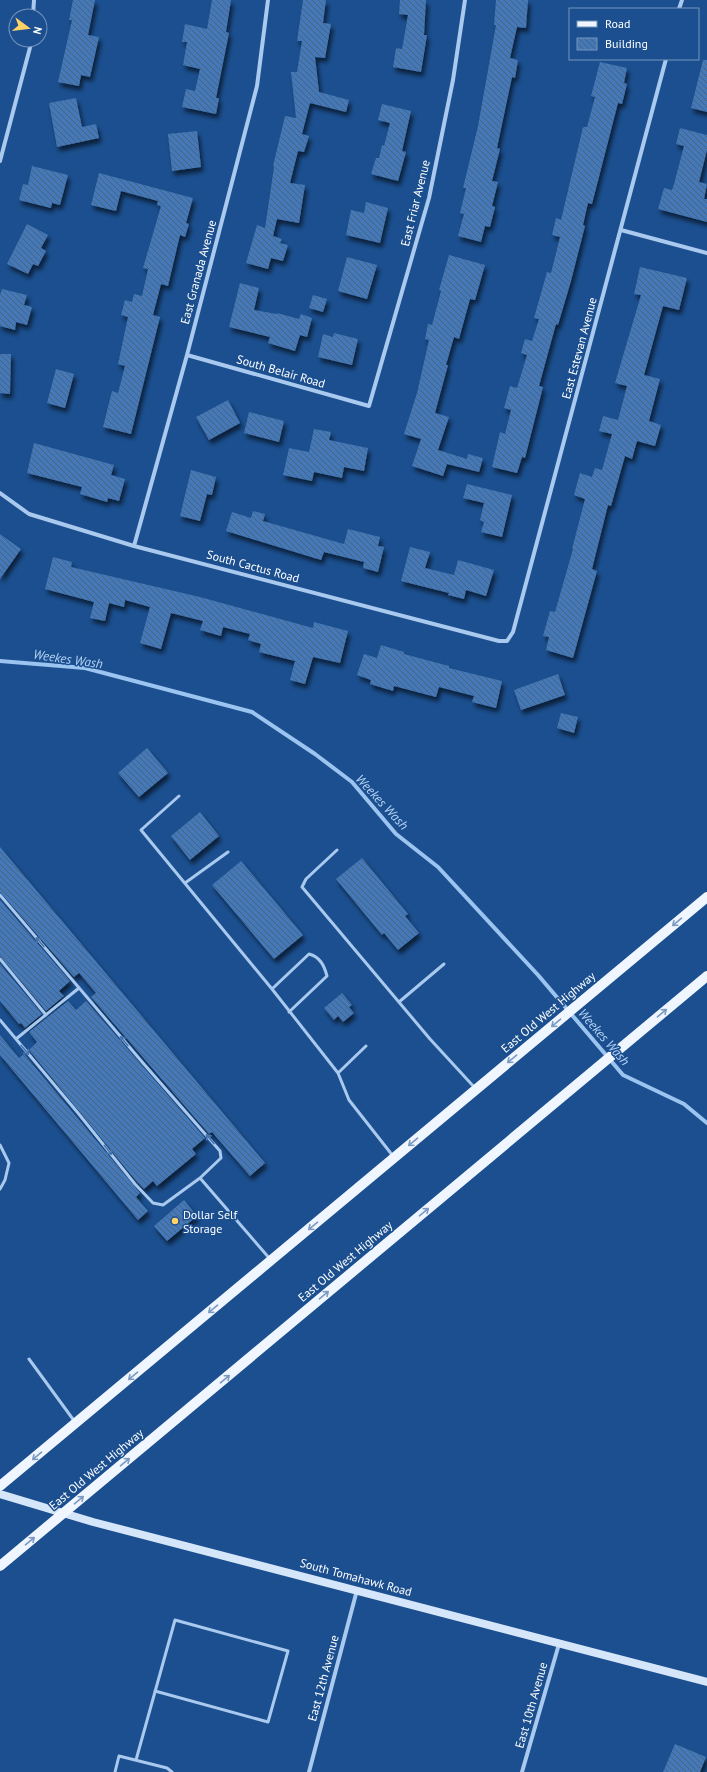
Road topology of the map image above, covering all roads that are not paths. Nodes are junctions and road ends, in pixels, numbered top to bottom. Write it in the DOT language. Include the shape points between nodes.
graph roads {
  1 [pos="268,0"];
  2 [pos="465,0"];
  3 [pos="30,48"];
  4 [pos="666,60"];
  5 [pos="0,161"];
  6 [pos="621,230"];
  7 [pos="707,253"];
  8 [pos="187,355"];
  9 [pos="369,406"];
  10 [pos="0,493"];
  11 [pos="134,546"];
  12 [pos="507,641"];
  13 [pos="179,796"];
  14 [pos="337,850"];
  15 [pos="228,852"];
  16 [pos="185,883"];
  17 [pos="0,895"];
  18 [pos="707,897"];
  19 [pos="0,959"];
  20 [pos="444,964"];
  21 [pos="707,976"];
  22 [pos="79,988"];
  23 [pos="272,989"];
  24 [pos="399,1002"];
  25 [pos="289,1012"];
  26 [pos="46,1015"];
  27 [pos="0,1020"];
  28 [pos="16,1039"];
  29 [pos="366,1046"];
  30 [pos="338,1073"];
  31 [pos="476,1090"];
  32 [pos="0,1145"];
  33 [pos="394,1157"];
  34 [pos="200,1178"];
  35 [pos="0,1189"];
  36 [pos="271,1261"];
  37 [pos="29,1359"];
  38 [pos="76,1423"];
  39 [pos="0,1486"];
  40 [pos="0,1494"];
  41 [pos="63,1513"];
  42 [pos="0,1566"];
  43 [pos="358,1590"];
  44 [pos="559,1643"];
  45 [pos="707,1682"];
  46 [pos="155,1691"];
  47 [pos="136,1760"];
  48 [pos="114,1772"];
  49 [pos="172,1772"];
  50 [pos="309,1772"];
  51 [pos="522,1772"];
  1 -- 8 [label="street, East Granada Avenue" via="256,86"];
  2 -- 9 [label="street, East Friar Avenue" via="453,80 429,198"];
  3 -- 5 [label="street"];
  4 -- 6 [label="street, East Estevan Avenue"];
  6 -- 7 [label="street"];
  6 -- 12 [label="street, East Estevan Avenue" via="513,632"];
  8 -- 9 [label="street, South Belair Road"];
  8 -- 11 [label="street, East Granada Avenue"];
  10 -- 11 [label="street, South Cactus Road" via="29,514"];
  11 -- 12 [label="street, South Cactus Road" via="499,642"];
  13 -- 16 [label="lane" via="141,830"];
  14 -- 24 [label="lane" via="306,878 302,887"];
  15 -- 16 [label="lane"];
  16 -- 23 [label="lane"];
  22 -- 17 [label="lane, one-way"];
  18 -- 31 [label="main road, East Old West Highway, one-way"];
  19 -- 26 [label="lane"];
  20 -- 24 [label="lane"];
  41 -- 21 [label="main road, East Old West Highway, one-way"];
  22 -- 26 [label="lane"];
  34 -- 22 [label="lane, one-way" via="221,1158 220,1151"];
  23 -- 25 [label="lane"];
  23 -- 25 [label="lane" via="309,954 316,956 324,966 327,976"];
  24 -- 31 [label="lane"];
  25 -- 30 [label="lane"];
  26 -- 28 [label="lane"];
  27 -- 28 [label="lane"];
  28 -- 34 [label="lane, one-way" via="153,1203 163,1205"];
  29 -- 30 [label="lane"];
  30 -- 33 [label="lane" via="349,1100"];
  31 -- 33 [label="main road, East Old West Highway, one-way"];
  32 -- 35 [label="lane" via="9,1163"];
  33 -- 36 [label="main road, East Old West Highway, one-way"];
  34 -- 36 [label="lane"];
  36 -- 38 [label="main road, East Old West Highway, one-way"];
  37 -- 38 [label="lane"];
  38 -- 39 [label="main road, East Old West Highway, one-way"];
  40 -- 41 [label="main road, South Tomahawk Road"];
  42 -- 41 [label="main road, East Old West Highway, one-way"];
  41 -- 43 [label="main road, South Tomahawk Road"];
  43 -- 44 [label="main road, South Tomahawk Road"];
  43 -- 50 [label="street, East 12th Avenue"];
  44 -- 45 [label="main road, South Tomahawk Road"];
  44 -- 51 [label="street, East 10th Avenue"];
  46 -- 46 [label="lane" via="175,1620 288,1651 268,1722"];
  46 -- 47 [label="lane"];
  47 -- 48 [label="lane" via="119,1756"];
  47 -- 49 [label="lane"];
}
